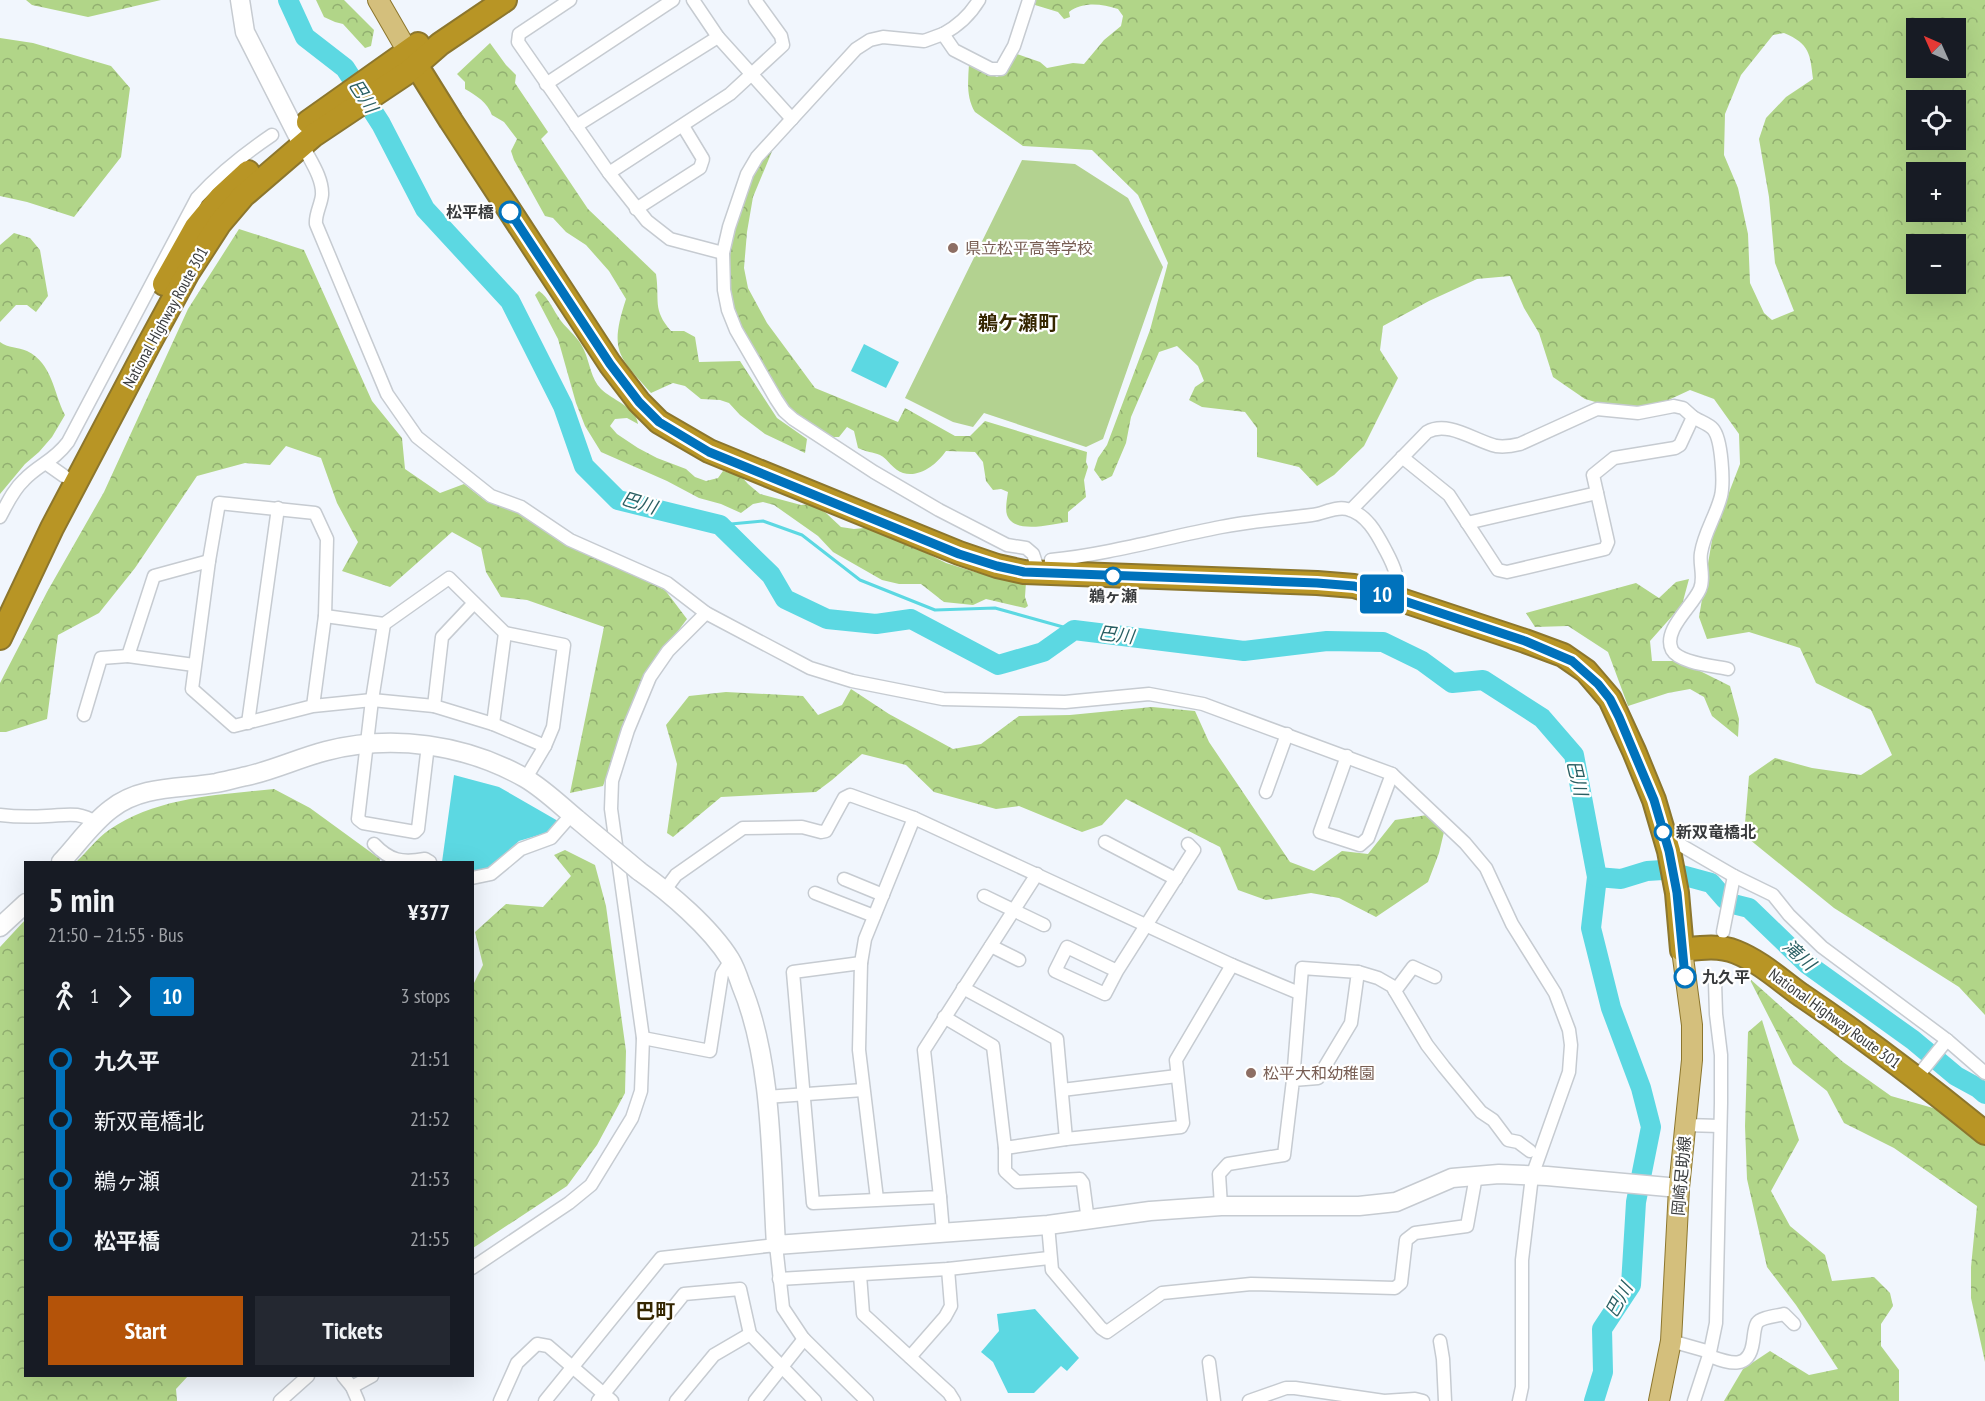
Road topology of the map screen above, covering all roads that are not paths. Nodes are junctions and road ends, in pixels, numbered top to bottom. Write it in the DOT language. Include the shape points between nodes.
graph roads {
  1 [pos="240,0"];
  2 [pos="378,0"];
  3 [pos="481,0"];
  4 [pos="505,0"];
  5 [pos="570,0"];
  6 [pos="673,0"];
  7 [pos="693,0"];
  8 [pos="755,0"];
  9 [pos="979,0"];
  10 [pos="1029,0"];
  11 [pos="943,34"];
  12 [pos="718,37"];
  13 [pos="408,62"];
  14 [pos="752,76"];
  15 [pos="546,84"];
  16 [pos="792,119"];
  17 [pos="576,126"];
  18 [pos="682,126"];
  19 [pos="305,134"];
  20 [pos="272,135"];
  21 [pos="241,167"];
  22 [pos="609,173"];
  23 [pos="636,209"];
  24 [pos="723,253"];
  25 [pos="1693,417"];
  26 [pos="1402,458"];
  27 [pos="56,470"];
  28 [pos="1597,493"];
  29 [pos="278,508"];
  30 [pos="1351,510"];
  31 [pos="0,517"];
  32 [pos="1467,523"];
  33 [pos="209,561"];
  34 [pos="1045,572"];
  35 [pos="1395,598"];
  36 [pos="474,603"];
  37 [pos="0,606"];
  38 [pos="706,613"];
  39 [pos="325,616"];
  40 [pos="384,624"];
  41 [pos="505,633"];
  42 [pos="0,638"];
  43 [pos="128,656"];
  44 [pos="194,665"];
  45 [pos="1728,669"];
  46 [pos="372,700"];
  47 [pos="313,706"];
  48 [pos="434,706"];
  49 [pos="84,715"];
  50 [pos="248,723"];
  51 [pos="493,723"];
  52 [pos="1287,734"];
  53 [pos="366,743"];
  54 [pos="428,745"];
  55 [pos="545,746"];
  56 [pos="1347,756"];
  57 [pos="1392,774"];
  58 [pos="526,778"];
  59 [pos="1266,792"];
  60 [pos="0,815"];
  61 [pos="575,817"];
  62 [pos="914,818"];
  63 [pos="97,823"];
  64 [pos="1105,842"];
  65 [pos="1667,843"];
  66 [pos="375,844"];
  67 [pos="1188,844"];
  68 [pos="63,861"];
  69 [pos="414,861"];
  70 [pos="414,861"];
  71 [pos="428,861"];
  72 [pos="1037,874"];
  73 [pos="474,878"];
  74 [pos="844,879"];
  75 [pos="1176,879"];
  76 [pos="1733,881"];
  77 [pos="665,890"];
  78 [pos="815,893"];
  79 [pos="883,895"];
  80 [pos="984,896"];
  81 [pos="24,905"];
  82 [pos="1014,910"];
  83 [pos="874,916"];
  84 [pos="1044,925"];
  85 [pos="1147,925"];
  86 [pos="0,927"];
  87 [pos="1724,932"];
  88 [pos="990,946"];
  89 [pos="1682,950"];
  90 [pos="731,960"];
  91 [pos="1019,960"];
  92 [pos="861,963"];
  93 [pos="1232,965"];
  94 [pos="1117,971"];
  95 [pos="1358,972"];
  96 [pos="1435,977"];
  97 [pos="1715,982"];
  98 [pos="963,988"];
  99 [pos="1395,991"];
  100 [pos="1299,993"];
  101 [pos="944,1017"];
  102 [pos="644,1038"];
  103 [pos="1947,1040"];
  104 [pos="1985,1073"];
  105 [pos="1177,1076"];
  106 [pos="1917,1077"];
  107 [pos="1293,1080"];
  108 [pos="863,1090"];
  109 [pos="1062,1090"];
  110 [pos="805,1095"];
  111 [pos="766,1097"];
  112 [pos="1685,1125"];
  113 [pos="1720,1126"];
  114 [pos="1985,1133"];
  115 [pos="1066,1139"];
  116 [pos="1005,1147"];
  117 [pos="1530,1151"];
  118 [pos="1476,1176"];
  119 [pos="1539,1176"];
  120 [pos="1671,1187"];
  121 [pos="940,1197"];
  122 [pos="877,1199"];
  123 [pos="1221,1206"];
  124 [pos="1088,1221"];
  125 [pos="1048,1225"];
  126 [pos="943,1232"];
  127 [pos="776,1245"];
  128 [pos="1049,1258"];
  129 [pos="474,1267"];
  130 [pos="948,1269"];
  131 [pos="860,1275"];
  132 [pos="779,1279"];
  133 [pos="1794,1324"];
  134 [pos="750,1334"];
  135 [pos="804,1340"];
  136 [pos="1440,1341"];
  137 [pos="1671,1341"];
  138 [pos="1710,1354"];
  139 [pos="910,1357"];
  140 [pos="1209,1362"];
  141 [pos="782,1368"];
  142 [pos="573,1369"];
  143 [pos="307,1377"];
  144 [pos="344,1377"];
  145 [pos="370,1377"];
  146 [pos="351,1387"];
  147 [pos="605,1399"];
  148 [pos="280,1401"];
  149 [pos="358,1401"];
  150 [pos="500,1401"];
  151 [pos="545,1401"];
  152 [pos="676,1401"];
  153 [pos="755,1401"];
  154 [pos="815,1401"];
  155 [pos="867,1401"];
  156 [pos="954,1401"];
  157 [pos="1214,1401"];
  158 [pos="1249,1401"];
  159 [pos="1423,1401"];
  160 [pos="1445,1401"];
  161 [pos="1519,1401"];
  162 [pos="1659,1401"];
  163 [pos="1694,1401"];
  1 -- 19 [label="street" via="245,32 264,71"];
  2 -- 13 [label="main road"];
  3 -- 13 [label="highway, National Highway Route 301"];
  4 -- 13 [label="highway, National Highway Route 301"];
  5 -- 15 [label="street" via="519,34 518,42"];
  6 -- 15 [label="street"];
  7 -- 12 [label="street"];
  8 -- 14 [label="street" via="781,36 783,45"];
  9 -- 11 [label="street" via="966,17"];
  10 -- 11 [label="street" via="1014,46 1000,69 991,69 954,50"];
  11 -- 16 [label="street" via="924,41 892,37 870,40 856,49"];
  12 -- 14 [label="street"];
  12 -- 17 [label="street"];
  13 -- 19 [label="highway, National Highway Route 301"];
  13 -- 34 [label="highway" via="610,364 659,422 709,452 959,554 1024,572"];
  14 -- 16 [label="street"];
  14 -- 18 [label="street"];
  15 -- 17 [label="street"];
  16 -- 24 [label="street" via="757,157 747,174"];
  17 -- 22 [label="street"];
  18 -- 22 [label="street"];
  18 -- 23 [label="street" via="703,159 700,168"];
  19 -- 21 [label="highway, National Highway Route 301"];
  19 -- 38 [label="street" via="321,185 316,224 387,394 417,437 491,496 521,507 570,540 667,583"];
  19 -- 42 [label="highway, National Highway Route 301" via="220,223 187,274 52,528"];
  20 -- 21 [label="street"];
  21 -- 27 [label="highway, National Highway Route 301" via="221,197 189,225"];
  22 -- 23 [label="street"];
  23 -- 24 [label="street" via="670,239"];
  24 -- 34 [label="street" via="728,310 784,411 939,510 1007,545 1026,548"];
  25 -- 26 [label="street" via="1674,406 1638,412 1597,409 1510,447 1435,428"];
  25 -- 28 [label="street" via="1675,448 1614,458 1593,476"];
  25 -- 45 [label="street" via="1712,428 1719,438 1722,494 1701,554 1699,591 1670,638 1678,656"];
  26 -- 30 [label="street"];
  26 -- 32 [label="street" via="1449,495"];
  27 -- 31 [label="street" via="25,478"];
  27 -- 37 [label="highway, National Highway Route 301"];
  28 -- 32 [label="street"];
  28 -- 32 [label="street" via="1608,546 1549,563 1507,572 1498,570"];
  29 -- 33 [label="street" via="219,503"];
  29 -- 39 [label="street" via="315,513 327,539"];
  29 -- 50 [label="street"];
  30 -- 34 [label="street" via="1248,522 1104,553 1051,560"];
  30 -- 35 [label="street" via="1366,519 1390,557 1399,587"];
  33 -- 43 [label="street" via="154,576"];
  33 -- 44 [label="street"];
  34 -- 35 [label="highway" via="1317,583 1354,586"];
  35 -- 65 [label="highway" via="1563,655 1586,671 1610,699 1619,717 1654,800"];
  36 -- 40 [label="street" via="449,578"];
  36 -- 41 [label="street"];
  36 -- 48 [label="street" via="442,637"];
  38 -- 52 [label="street" via="810,668 852,681 943,699 1065,702 1149,694 1203,704"];
  38 -- 102 [label="street" via="668,651 650,676 612,781 611,809"];
  39 -- 40 [label="street"];
  39 -- 47 [label="street"];
  40 -- 46 [label="street"];
  41 -- 51 [label="street"];
  41 -- 55 [label="street" via="564,645 553,727"];
  43 -- 44 [label="street"];
  43 -- 49 [label="street" via="101,658"];
  44 -- 50 [label="street" via="192,689 234,726"];
  46 -- 47 [label="street"];
  46 -- 48 [label="street"];
  46 -- 53 [label="street"];
  47 -- 50 [label="street"];
  48 -- 51 [label="street"];
  51 -- 55 [label="street"];
  52 -- 56 [label="street"];
  52 -- 59 [label="street"];
  53 -- 54 [label="street"];
  53 -- 54 [label="street" via="358,819 415,832"];
  53 -- 63 [label="street" via="243,777 135,796 112,808"];
  54 -- 58 [label="street" via="462,752"];
  55 -- 58 [label="street"];
  56 -- 57 [label="street"];
  56 -- 57 [label="street" via="1320,832 1360,845 1368,838"];
  57 -- 119 [label="street" via="1486,868 1512,924 1555,993 1569,1030 1569,1072"];
  58 -- 61 [label="street"];
  60 -- 63 [label="street" via="70,813"];
  61 -- 73 [label="street" via="552,838 521,849 491,874"];
  61 -- 77 [label="street, bridge"];
  62 -- 72 [label="street"];
  62 -- 77 [label="street" via="850,795 844,798 826,831 801,827 743,828 676,875"];
  62 -- 79 [label="street"];
  63 -- 68 [label="street"];
  64 -- 75 [label="street"];
  65 -- 76 [label="street"];
  65 -- 89 [label="highway"];
  66 -- 70 [label="street" via="387,857"];
  67 -- 75 [label="street" via="1194,850"];
  69 -- 71 [label="street"];
  72 -- 82 [label="street"];
  72 -- 85 [label="street"];
  74 -- 79 [label="street"];
  75 -- 85 [label="street"];
  76 -- 87 [label="street"];
  76 -- 103 [label="street" via="1773,895 1822,947"];
  77 -- 90 [label="street"];
  78 -- 83 [label="street"];
  79 -- 83 [label="street"];
  80 -- 82 [label="street"];
  81 -- 86 [label="street"];
  82 -- 84 [label="street"];
  82 -- 88 [label="street"];
  83 -- 92 [label="street"];
  85 -- 93 [label="street"];
  85 -- 94 [label="street"];
  88 -- 91 [label="street"];
  88 -- 98 [label="street"];
  89 -- 106 [label="highway, National Highway Route 301" via="1708,947 1750,959"];
  89 -- 112 [label="main road, 岡崎足助線" via="1692,1025"];
  90 -- 102 [label="street" via="722,974 710,1051"];
  90 -- 111 [label="street" via="755,1029"];
  92 -- 108 [label="street" via="859,1050"];
  92 -- 110 [label="street" via="793,972"];
  93 -- 100 [label="street"];
  93 -- 105 [label="street" via="1176,1060"];
  94 -- 94 [label="street" via="1106,994 1056,970 1067,947"];
  95 -- 99 [label="street" via="1378,978"];
  95 -- 100 [label="street" via="1302,968"];
  95 -- 107 [label="street" via="1351,1023 1318,1078"];
  96 -- 99 [label="street" via="1413,967"];
  97 -- 113 [label="street" via="1721,1055"];
  98 -- 101 [label="street"];
  98 -- 109 [label="street" via="1058,1039"];
  99 -- 117 [label="street" via="1427,1045 1481,1112 1493,1120 1508,1140"];
  100 -- 107 [label="street"];
  101 -- 116 [label="street" via="993,1046"];
  101 -- 121 [label="street" via="924,1050"];
  102 -- 129 [label="street" via="641,1091 632,1118 591,1185"];
  103 -- 104 [label="street"];
  103 -- 106 [label="street"];
  105 -- 109 [label="street"];
  105 -- 115 [label="street" via="1181,1127"];
  106 -- 114 [label="highway, National Highway Route 301"];
  107 -- 123 [label="street" via="1284,1155 1228,1164 1219,1174"];
  108 -- 110 [label="street"];
  108 -- 122 [label="street"];
  109 -- 115 [label="street"];
  110 -- 111 [label="street"];
  110 -- 122 [label="street" via="813,1203"];
  111 -- 127 [label="street"];
  112 -- 113 [label="street"];
  112 -- 120 [label="main road, 岡崎足助線"];
  113 -- 138 [label="street" via="1716,1323"];
  115 -- 116 [label="street"];
  116 -- 124 [label="street" via="1005,1172 1017,1182 1080,1179"];
  118 -- 119 [label="street"];
  118 -- 123 [label="street" via="1452,1178 1396,1202 1359,1206"];
  118 -- 128 [label="street" via="1467,1226 1415,1233 1406,1240 1401,1283 1395,1288 1251,1284 1162,1293 1107,1332 1052,1270"];
  119 -- 120 [label="street"];
  119 -- 161 [label="street" via="1522,1260"];
  120 -- 137 [label="main road, 岡崎足助線"];
  121 -- 122 [label="street"];
  121 -- 126 [label="street"];
  123 -- 124 [label="street"];
  124 -- 125 [label="street"];
  125 -- 126 [label="street"];
  125 -- 128 [label="street"];
  126 -- 127 [label="street"];
  127 -- 132 [label="street"];
  127 -- 142 [label="street" via="661,1258"];
  128 -- 130 [label="street"];
  130 -- 131 [label="street"];
  130 -- 139 [label="street" via="951,1306"];
  131 -- 132 [label="street"];
  131 -- 139 [label="street" via="863,1314"];
  132 -- 135 [label="street" via="783,1308"];
  133 -- 138 [label="street" via="1784,1314 1760,1320 1750,1355 1744,1360 1731,1364"];
  134 -- 141 [label="street"];
  134 -- 147 [label="street" via="740,1289 684,1294"];
  134 -- 152 [label="street" via="714,1355"];
  135 -- 141 [label="street"];
  135 -- 155 [label="street"];
  136 -- 160 [label="street"];
  137 -- 138 [label="street"];
  137 -- 162 [label="main road, 岡崎足助線"];
  138 -- 163 [label="street"];
  139 -- 156 [label="street"];
  140 -- 157 [label="street"];
  141 -- 153 [label="street"];
  141 -- 154 [label="street"];
  142 -- 147 [label="street"];
  142 -- 150 [label="street" via="548,1346 537,1344 517,1363"];
  142 -- 151 [label="street"];
  143 -- 148 [label="street"];
  144 -- 146 [label="street"];
  145 -- 146 [label="street"];
  146 -- 149 [label="street"];
  158 -- 159 [label="street" via="1295,1388 1384,1401"];
}
